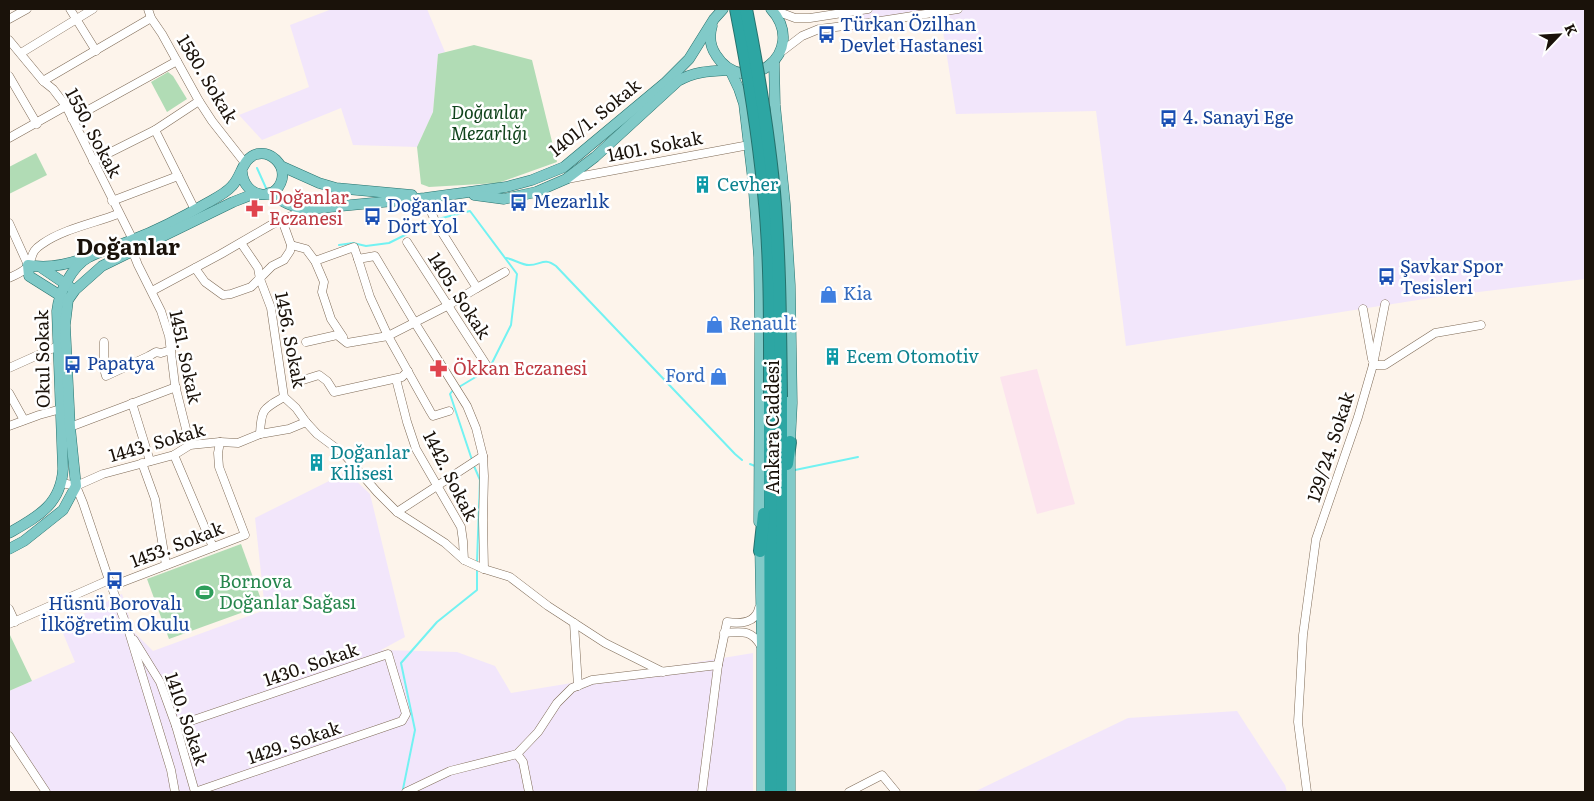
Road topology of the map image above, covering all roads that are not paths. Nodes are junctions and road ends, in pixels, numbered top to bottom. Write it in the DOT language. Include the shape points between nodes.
graph roads {
  1 [pos="27,9"];
  2 [pos="70,9"];
  3 [pos="93,9"];
  4 [pos="148,9"];
  5 [pos="723,9"];
  6 [pos="736,9"];
  7 [pos="746,9"];
  8 [pos="771,9"];
  9 [pos="870,9"];
  10 [pos="958,9"];
  11 [pos="715,14"];
  12 [pos="151,18"];
  13 [pos="9,19"];
  14 [pos="77,20"];
  15 [pos="875,22"];
  16 [pos="9,40"];
  17 [pos="96,51"];
  18 [pos="781,52"];
  19 [pos="21,53"];
  20 [pos="177,61"];
  21 [pos="774,62"];
  22 [pos="730,70"];
  23 [pos="9,76"];
  24 [pos="43,81"];
  25 [pos="199,100"];
  26 [pos="66,106"];
  27 [pos="72,119"];
  28 [pos="37,124"];
  29 [pos="155,130"];
  30 [pos="9,138"];
  31 [pos="750,145"];
  32 [pos="93,161"];
  33 [pos="281,166"];
  34 [pos="244,167"];
  35 [pos="178,176"];
  36 [pos="566,179"];
  37 [pos="256,193"];
  38 [pos="269,193"];
  39 [pos="463,193"];
  40 [pos="425,198"];
  41 [pos="112,201"];
  42 [pos="309,209"];
  43 [pos="195,210"];
  44 [pos="118,214"];
  45 [pos="282,220"];
  46 [pos="9,223"];
  47 [pos="407,242"];
  48 [pos="241,243"];
  49 [pos="132,245"];
  50 [pos="291,245"];
  51 [pos="88,257"];
  52 [pos="358,260"];
  53 [pos="315,261"];
  54 [pos="28,266"];
  55 [pos="42,268"];
  56 [pos="195,268"];
  57 [pos="505,272"];
  58 [pos="9,278"];
  59 [pos="260,279"];
  60 [pos="66,283"];
  61 [pos="477,288"];
  62 [pos="74,290"];
  63 [pos="152,290"];
  64 [pos="64,297"];
  65 [pos="1385,304"];
  66 [pos="448,306"];
  67 [pos="1363,309"];
  68 [pos="415,323"];
  69 [pos="1481,325"];
  70 [pos="388,336"];
  71 [pos="104,342"];
  72 [pos="306,342"];
  73 [pos="347,343"];
  74 [pos="58,346"];
  75 [pos="171,350"];
  76 [pos="1373,364"];
  77 [pos="486,366"];
  78 [pos="9,368"];
  79 [pos="408,371"];
  80 [pos="396,378"];
  81 [pos="303,380"];
  82 [pos="176,387"];
  83 [pos="9,393"];
  84 [pos="284,396"];
  85 [pos="775,397"];
  86 [pos="132,403"];
  87 [pos="61,409"];
  88 [pos="449,411"];
  89 [pos="24,420"];
  90 [pos="306,422"];
  91 [pos="9,426"];
  92 [pos="70,427"];
  93 [pos="260,434"];
  94 [pos="220,442"];
  95 [pos="790,442"];
  96 [pos="190,446"];
  97 [pos="770,449"];
  98 [pos="174,456"];
  99 [pos="483,456"];
  100 [pos="146,462"];
  101 [pos="62,483"];
  102 [pos="438,485"];
  103 [pos="76,486"];
  104 [pos="781,506"];
  105 [pos="397,512"];
  106 [pos="9,533"];
  107 [pos="213,547"];
  108 [pos="9,549"];
  109 [pos="760,551"];
  110 [pos="464,560"];
  111 [pos="166,565"];
  112 [pos="484,569"];
  113 [pos="110,583"];
  114 [pos="761,601"];
  115 [pos="9,609"];
  116 [pos="12,623"];
  117 [pos="574,623"];
  118 [pos="129,632"];
  119 [pos="724,632"];
  120 [pos="762,647"];
  121 [pos="718,665"];
  122 [pos="663,672"];
  123 [pos="578,686"];
  124 [pos="402,721"];
  125 [pos="176,726"];
  126 [pos="9,736"];
  127 [pos="518,754"];
  128 [pos="420,788"];
  129 [pos="46,792"];
  130 [pos="175,792"];
  131 [pos="195,792"];
  132 [pos="406,792"];
  133 [pos="528,792"];
  134 [pos="702,792"];
  135 [pos="762,792"];
  136 [pos="771,792"];
  137 [pos="781,792"];
  138 [pos="790,792"];
  139 [pos="849,792"];
  140 [pos="896,792"];
  141 [pos="1307,792"];
  1 -- 13 [label="street"];
  2 -- 14 [label="street"];
  3 -- 14 [label="street"];
  4 -- 12 [label="street, 1580. Sokak"];
  5 -- 11 [label="main road"];
  6 -- 85 [label="highway, Ankara Caddesi, bridge" via="756,120 764,194"];
  7 -- 85 [label="highway, Ankara Caddesi, bridge" via="766,120 774,193 779,277"];
  8 -- 9 [label="street" via="795,18 810,18"];
  8 -- 18 [label="main road" via="778,16 783,30"];
  9 -- 15 [label="street"];
  10 -- 15 [label="street"];
  11 -- 22 [label="main road, Ankara Caddesi" via="710,33 712,49"];
  11 -- 39 [label="main road, 1401/1. Sokak" via="689,59 564,167 506,187"];
  12 -- 17 [label="street"];
  12 -- 20 [label="street, 1580. Sokak"];
  14 -- 17 [label="street"];
  14 -- 19 [label="street"];
  15 -- 18 [label="street" via="819,29 794,41"];
  16 -- 19 [label="street, 1550. Sokak"];
  17 -- 24 [label="street"];
  18 -- 21 [label="main road"];
  19 -- 24 [label="street, 1550. Sokak"];
  20 -- 25 [label="street, 1580. Sokak"];
  20 -- 27 [label="street"];
  21 -- 22 [label="main road" via="750,74"];
  21 -- 95 [label="main road, Ankara Caddesi" via="790,286"];
  22 -- 31 [label="main road, Ankara Caddesi" via="744,104"];
  22 -- 36 [label="main road, 1401/1. Sokak" via="701,72 678,81 595,157"];
  23 -- 28 [label="street"];
  24 -- 26 [label="street, 1550. Sokak"];
  25 -- 29 [label="street"];
  25 -- 34 [label="street, 1580. Sokak"];
  26 -- 27 [label="street, 1550. Sokak"];
  26 -- 28 [label="street"];
  27 -- 32 [label="street, 1550. Sokak"];
  28 -- 30 [label="street"];
  29 -- 32 [label="street"];
  29 -- 35 [label="street"];
  31 -- 36 [label="street, 1401. Sokak"];
  31 -- 109 [label="main road, Ankara Caddesi" via="759,257"];
  32 -- 41 [label="street, 1550. Sokak"];
  33 -- 34 [label="main road" via="277,160 259,154 252,156"];
  33 -- 38 [label="main road" via="282,179"];
  33 -- 40 [label="main road" via="336,188"];
  34 -- 37 [label="main road" via="245,185"];
  34 -- 43 [label="main road, Okul Sokak" via="231,188"];
  35 -- 41 [label="street"];
  35 -- 43 [label="street"];
  36 -- 39 [label="main road, 1401/1. Sokak" via="536,192 504,199"];
  37 -- 38 [label="main road"];
  37 -- 49 [label="main road"];
  38 -- 42 [label="main road" via="282,202"];
  39 -- 40 [label="main road, 1401/1. Sokak"];
  40 -- 42 [label="main road, 1401/1. Sokak"];
  40 -- 61 [label="street" via="436,223"];
  41 -- 44 [label="street, 1550. Sokak"];
  42 -- 45 [label="street, 1401/1. Sokak"];
  43 -- 49 [label="main road, Okul Sokak"];
  44 -- 49 [label="street, 1550. Sokak"];
  44 -- 54 [label="street" via="43,243 32,252"];
  45 -- 48 [label="street, 1401/1. Sokak"];
  45 -- 50 [label="street"];
  46 -- 54 [label="street"];
  47 -- 66 [label="street, 1405. Sokak"];
  48 -- 56 [label="street, 1401/1. Sokak"];
  48 -- 59 [label="street, 1456. Sokak" via="256,264"];
  49 -- 51 [label="main road, Okul Sokak"];
  49 -- 62 [label="main road"];
  49 -- 63 [label="street, 1451. Sokak" via="138,265"];
  50 -- 53 [label="street" via="306,249"];
  50 -- 59 [label="street, 1456. Sokak" via="284,260 272,266"];
  51 -- 55 [label="main road" via="70,264"];
  51 -- 60 [label="main road, Okul Sokak"];
  52 -- 53 [label="street" via="354,247"];
  52 -- 68 [label="street" via="375,256"];
  52 -- 70 [label="street"];
  53 -- 73 [label="street" via="324,282 322,292 331,319"];
  54 -- 55 [label="main road"];
  54 -- 58 [label="street"];
  54 -- 64 [label="main road" via="29,276"];
  55 -- 60 [label="main road"];
  56 -- 59 [label="street" via="205,282 223,295 251,287"];
  56 -- 63 [label="street, 1401/1. Sokak"];
  57 -- 61 [label="street"];
  59 -- 84 [label="street, 1456. Sokak" via="272,308"];
  60 -- 62 [label="main road"];
  60 -- 64 [label="main road, Okul Sokak"];
  61 -- 66 [label="street"];
  62 -- 64 [label="main road"];
  63 -- 75 [label="street, 1451. Sokak"];
  64 -- 74 [label="main road, Okul Sokak" via="57,311"];
  64 -- 92 [label="main road"];
  65 -- 76 [label="street, 129/24. Sokak"];
  66 -- 68 [label="street"];
  66 -- 77 [label="street, 1405. Sokak"];
  67 -- 76 [label="street, 129/24. Sokak"];
  68 -- 70 [label="street"];
  68 -- 99 [label="street" via="468,406"];
  69 -- 76 [label="street" via="1435,333 1385,365"];
  70 -- 73 [label="street"];
  70 -- 79 [label="street"];
  71 -- 75 [label="street" via="106,376 156,352"];
  72 -- 73 [label="street" via="337,335"];
  74 -- 78 [label="street"];
  74 -- 87 [label="main road, Okul Sokak"];
  75 -- 82 [label="street, 1451. Sokak"];
  76 -- 141 [label="street, 129/24. Sokak" via="1316,539 1303,635 1298,722"];
  79 -- 80 [label="street"];
  79 -- 88 [label="street" via="433,416"];
  80 -- 81 [label="street" via="334,392 319,374"];
  80 -- 102 [label="street, 1442. Sokak" via="416,449"];
  82 -- 86 [label="street"];
  82 -- 96 [label="street, 1451. Sokak"];
  83 -- 89 [label="street"];
  84 -- 90 [label="street, 1456. Sokak"];
  84 -- 93 [label="street" via="264,410"];
  85 -- 97 [label="highway, Ankara Caddesi"];
  85 -- 104 [label="highway, Ankara Caddesi"];
  86 -- 92 [label="street"];
  86 -- 100 [label="street"];
  87 -- 89 [label="street"];
  87 -- 101 [label="main road, Okul Sokak"];
  89 -- 91 [label="street"];
  90 -- 93 [label="street, 1443. Sokak"];
  90 -- 105 [label="street, 1456. Sokak" via="344,454"];
  92 -- 103 [label="main road"];
  93 -- 94 [label="street, 1443. Sokak" via="238,443"];
  94 -- 96 [label="street, 1443. Sokak"];
  94 -- 107 [label="street, 1453. Sokak" via="219,467 244,535"];
  95 -- 104 [label="highway"];
  95 -- 138 [label="main road, Ankara Caddesi"];
  96 -- 98 [label="street, 1443. Sokak"];
  97 -- 109 [label="highway"];
  97 -- 136 [label="highway, Ankara Caddesi"];
  98 -- 100 [label="street, 1443. Sokak"];
  98 -- 107 [label="street"];
  99 -- 102 [label="street"];
  99 -- 112 [label="street"];
  100 -- 103 [label="street, 1443. Sokak" via="103,474"];
  100 -- 111 [label="street"];
  101 -- 103 [label="street"];
  101 -- 106 [label="main road, Okul Sokak" via="49,506"];
  102 -- 105 [label="street"];
  102 -- 110 [label="street, 1442. Sokak" via="461,527"];
  103 -- 108 [label="main road" via="63,510"];
  103 -- 113 [label="street, 1410. Sokak"];
  104 -- 137 [label="highway, Ankara Caddesi"];
  105 -- 110 [label="street, 1456. Sokak" via="445,543"];
  107 -- 111 [label="street, 1453. Sokak"];
  109 -- 114 [label="main road, Ankara Caddesi"];
  110 -- 112 [label="street, 1456. Sokak"];
  111 -- 113 [label="street, 1453. Sokak"];
  112 -- 117 [label="street, 1456. Sokak" via="510,577"];
  113 -- 116 [label="street, 1453. Sokak"];
  113 -- 118 [label="street, 1410. Sokak"];
  114 -- 119 [label="street" via="758,614 751,620 726,622"];
  114 -- 120 [label="main road, Ankara Caddesi"];
  115 -- 116 [label="street"];
  117 -- 122 [label="street, 1456. Sokak" via="605,643"];
  117 -- 123 [label="street"];
  118 -- 125 [label="street, 1410. Sokak" via="160,682"];
  118 -- 130 [label="street, 1410. Sokak" via="172,770"];
  119 -- 120 [label="street" via="751,633"];
  119 -- 121 [label="street"];
  120 -- 135 [label="main road, Ankara Caddesi"];
  121 -- 122 [label="street"];
  121 -- 134 [label="street"];
  122 -- 123 [label="street" via="592,680"];
  123 -- 127 [label="street" via="557,703 538,732"];
  124 -- 125 [label="street, 1430. Sokak" via="406,714 388,654"];
  124 -- 131 [label="street, 1429. Sokak"];
  125 -- 131 [label="street, 1410. Sokak"];
  126 -- 129 [label="street"];
  127 -- 128 [label="street" via="450,771"];
  127 -- 133 [label="street" via="523,762"];
  128 -- 132 [label="street"];
  139 -- 140 [label="street" via="882,775"];
}
